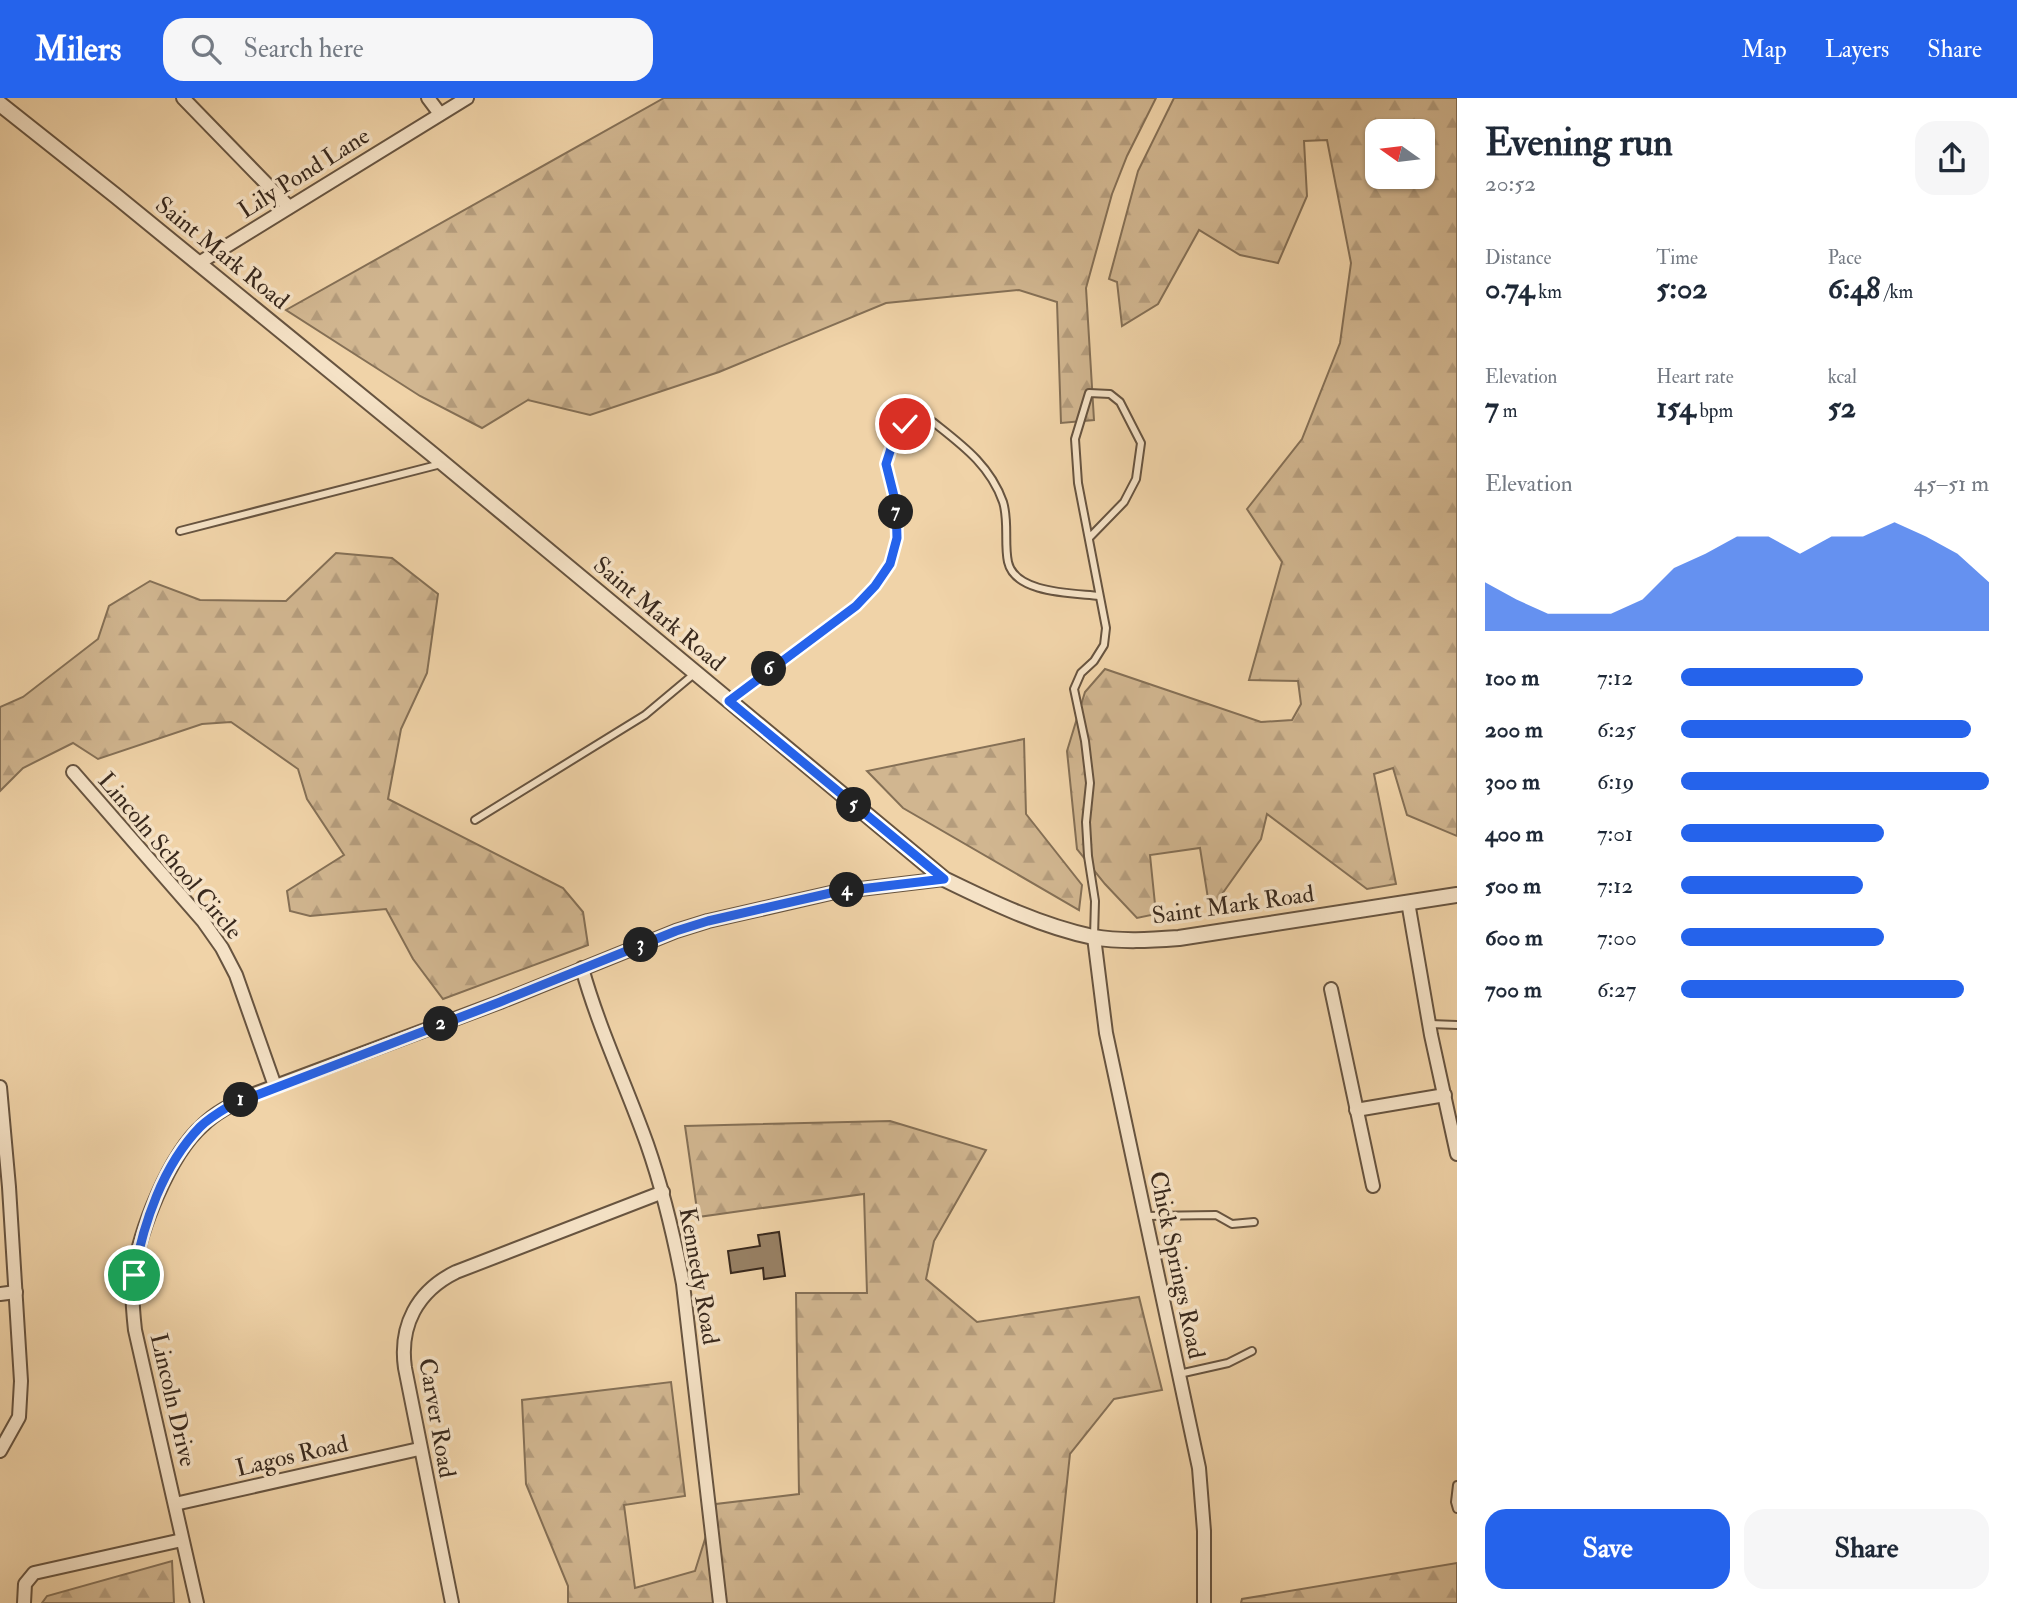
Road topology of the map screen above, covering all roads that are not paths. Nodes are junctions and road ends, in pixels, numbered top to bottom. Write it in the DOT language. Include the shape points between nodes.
graph roads {
  1 [pos="183,98"];
  2 [pos="428,98"];
  3 [pos="467,98"];
  4 [pos="0,104"];
  5 [pos="440,114"];
  6 [pos="289,207"];
  7 [pos="199,263"];
  8 [pos="443,463"];
  9 [pos="180,531"];
  10 [pos="1089,538"];
  11 [pos="1100,596"];
  12 [pos="695,674"];
  13 [pos="729,701"];
  14 [pos="73,772"];
  15 [pos="475,820"];
  16 [pos="944,879"];
  17 [pos="1457,895"];
  18 [pos="1408,902"];
  19 [pos="1094,937"];
  20 [pos="582,968"];
  21 [pos="1331,989"];
  22 [pos="1430,1024"];
  23 [pos="1457,1025"];
  24 [pos="275,1086"];
  25 [pos="1445,1095"];
  26 [pos="1,1096"];
  27 [pos="1356,1110"];
  28 [pos="1454,1126"];
  29 [pos="1457,1154"];
  30 [pos="1373,1186"];
  31 [pos="663,1192"];
  32 [pos="1145,1216"];
  33 [pos="1254,1222"];
  34 [pos="16,1292"];
  35 [pos="0,1294"];
  36 [pos="1252,1351"];
  37 [pos="1179,1374"];
  38 [pos="419,1449"];
  39 [pos="0,1451"];
  40 [pos="1457,1485"];
  41 [pos="175,1504"];
  42 [pos="1457,1509"];
  43 [pos="183,1540"];
  44 [pos="24,1603"];
  45 [pos="197,1603"];
  46 [pos="452,1603"];
  47 [pos="720,1603"];
  48 [pos="1204,1603"];
  1 -- 6 [label="street"];
  2 -- 5 [label="street"];
  3 -- 5 [label="street, Lily Pond Lane"];
  4 -- 7 [label="street, Saint Mark Road"];
  5 -- 6 [label="street, Lily Pond Lane"];
  6 -- 7 [label="street, Lily Pond Lane"];
  7 -- 8 [label="street, Saint Mark Road"];
  8 -- 9 [label="lane"];
  8 -- 12 [label="street, Saint Mark Road"];
  10 -- 10 [label="lane" via="1075,439 1089,393 1110,394 1120,402 1141,443 1136,479 1124,502"];
  10 -- 11 [label="lane"];
  11 -- 13 [label="lane" via="1044,591 1020,579 1008,565 1004,505 988,471 933,422 905,424 894,439 886,464 896,504 897,538 890,564 856,606"];
  11 -- 19 [label="lane" via="1104,645 1074,689 1090,783 1086,822"];
  12 -- 13 [label="street, Saint Mark Road"];
  12 -- 15 [label="lane" via="645,715"];
  13 -- 16 [label="street, Saint Mark Road"];
  14 -- 24 [label="street, Lincoln School Circle" via="222,948"];
  16 -- 19 [label="street, Saint Mark Road" via="1018,913"];
  16 -- 20 [label="street, Lincoln Drive" via="835,892 736,914 676,931"];
  17 -- 18 [label="street, Saint Mark Road"];
  18 -- 19 [label="street, Saint Mark Road" via="1179,938"];
  18 -- 22 [label="street"];
  19 -- 32 [label="street, Chick Springs Road" via="1106,1033"];
  20 -- 24 [label="street, Lincoln Drive"];
  20 -- 31 [label="street, Kennedy Road"];
  21 -- 27 [label="street"];
  22 -- 23 [label="lane"];
  22 -- 25 [label="street"];
  24 -- 41 [label="street, Lincoln Drive" via="212,1117 182,1149 165,1178 137,1256 132,1297 135,1330"];
  25 -- 27 [label="street"];
  25 -- 28 [label="street"];
  26 -- 34 [label="street"];
  27 -- 30 [label="street"];
  28 -- 29 [label="street"];
  31 -- 38 [label="street, Carver Road" via="456,1272 431,1287 415,1306 404,1336"];
  31 -- 47 [label="street, Kennedy Road" via="683,1284"];
  32 -- 33 [label="lane" via="1216,1215 1232,1224"];
  32 -- 37 [label="street, Chick Springs Road"];
  34 -- 35 [label="street"];
  34 -- 39 [label="street" via="19,1417"];
  36 -- 37 [label="lane" via="1228,1363"];
  37 -- 48 [label="street, Chick Springs Road" via="1199,1468"];
  38 -- 41 [label="street, Lagos Road"];
  38 -- 46 [label="street, Carver Road"];
  40 -- 42 [label="lane"];
  41 -- 43 [label="street, Lincoln Drive"];
  43 -- 44 [label="street" via="34,1573 25,1584"];
  43 -- 45 [label="street, Lincoln Drive"];
}
